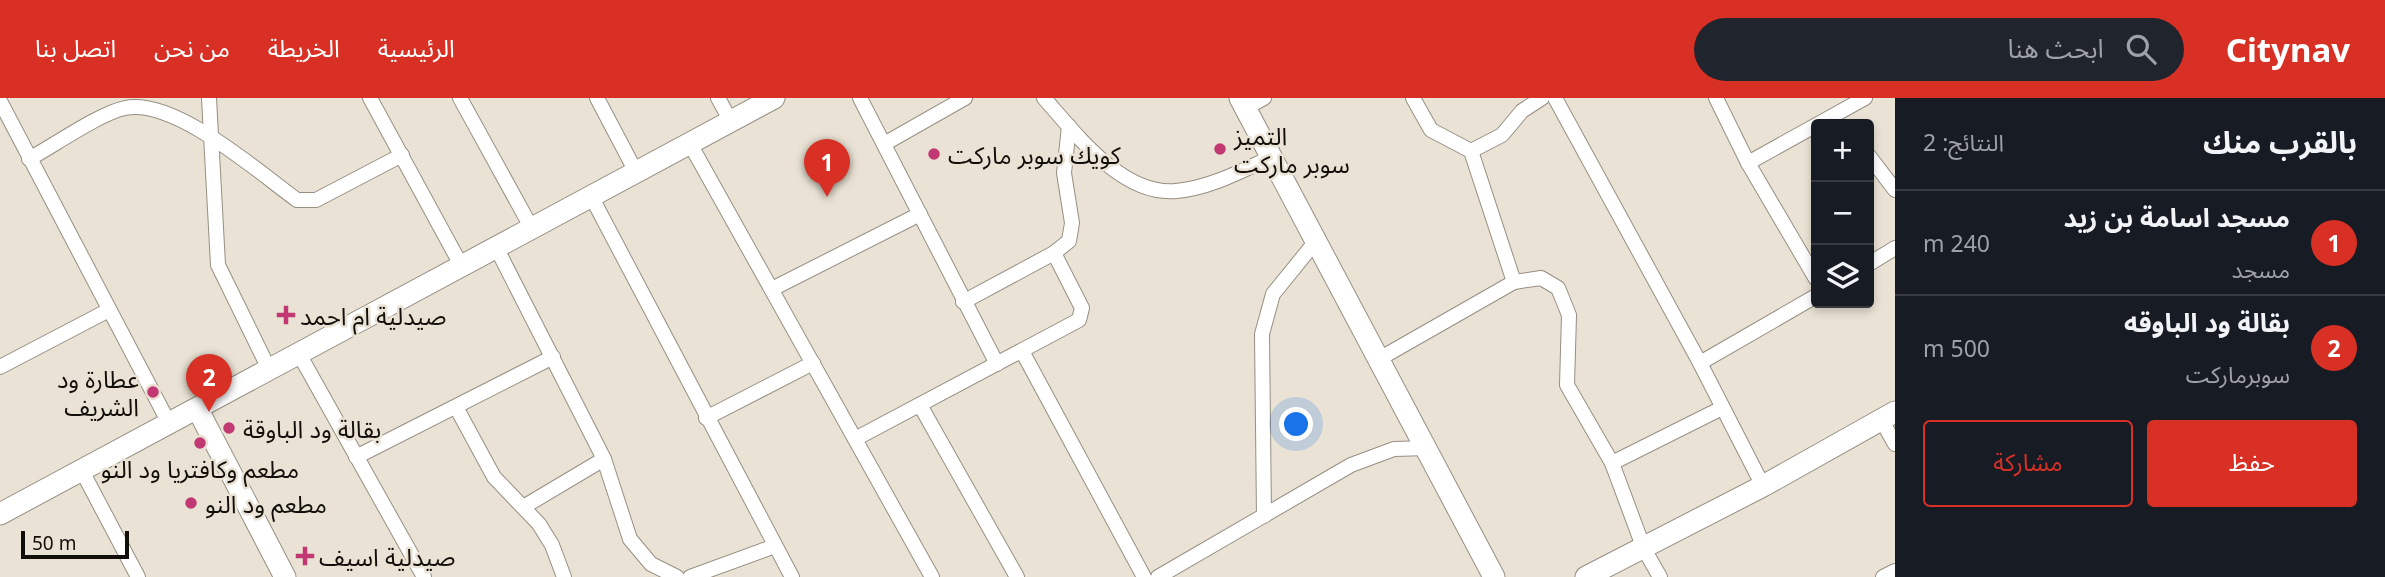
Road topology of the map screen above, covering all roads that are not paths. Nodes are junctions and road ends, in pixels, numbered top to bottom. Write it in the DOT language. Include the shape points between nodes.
graph roads {
  1 [pos="209,98"];
  2 [pos="370,98"];
  3 [pos="460,98"];
  4 [pos="597,98"];
  5 [pos="718,98"];
  6 [pos="774,98"];
  7 [pos="860,98"];
  8 [pos="965,98"];
  9 [pos="1044,98"];
  10 [pos="1413,98"];
  11 [pos="1542,98"];
  12 [pos="1555,98"];
  13 [pos="1716,98"];
  14 [pos="1859,99"];
  15 [pos="0,101"];
  16 [pos="1250,102"];
  17 [pos="1840,118"];
  18 [pos="730,120"];
  19 [pos="1069,126"];
  20 [pos="214,141"];
  21 [pos="689,142"];
  22 [pos="884,144"];
  23 [pos="1471,151"];
  24 [pos="402,155"];
  25 [pos="1272,157"];
  26 [pos="30,159"];
  27 [pos="1748,163"];
  28 [pos="1874,163"];
  29 [pos="636,172"];
  30 [pos="1895,190"];
  31 [pos="591,197"];
  32 [pos="920,214"];
  33 [pos="531,227"];
  34 [pos="1316,241"];
  35 [pos="496,247"];
  36 [pos="1895,248"];
  37 [pos="1054,253"];
  38 [pos="1874,261"];
  39 [pos="461,265"];
  40 [pos="1811,270"];
  41 [pos="1514,282"];
  42 [pos="772,289"];
  43 [pos="1811,299"];
  44 [pos="963,302"];
  45 [pos="109,310"];
  46 [pos="1022,351"];
  47 [pos="298,352"];
  48 [pos="552,356"];
  49 [pos="1379,359"];
  50 [pos="813,363"];
  51 [pos="1700,363"];
  52 [pos="998,364"];
  53 [pos="0,367"];
  54 [pos="268,369"];
  55 [pos="920,405"];
  56 [pos="456,407"];
  57 [pos="1723,408"];
  58 [pos="198,410"];
  59 [pos="1888,416"];
  60 [pos="706,418"];
  61 [pos="170,425"];
  62 [pos="855,439"];
  63 [pos="1895,444"];
  64 [pos="1427,448"];
  65 [pos="356,457"];
  66 [pos="604,459"];
  67 [pos="1612,463"];
  68 [pos="82,471"];
  69 [pos="1763,486"];
  70 [pos="524,506"];
  71 [pos="0,514"];
  72 [pos="1264,516"];
  73 [pos="775,546"];
  74 [pos="1644,549"];
  75 [pos="1895,571"];
  76 [pos="422,576"];
  77 [pos="138,577"];
  78 [pos="285,577"];
  79 [pos="564,577"];
  80 [pos="677,577"];
  81 [pos="690,577"];
  82 [pos="792,577"];
  83 [pos="932,577"];
  84 [pos="1017,577"];
  85 [pos="1144,577"];
  86 [pos="1158,577"];
  87 [pos="1494,577"];
  88 [pos="1586,577"];
  89 [pos="1660,577"];
  90 [pos="1883,577"];
  1 -- 20 [label="street"];
  2 -- 24 [label="street"];
  3 -- 33 [label="street"];
  4 -- 29 [label="street"];
  5 -- 18 [label="street"];
  6 -- 18 [label="street"];
  7 -- 22 [label="street"];
  8 -- 22 [label="street"];
  9 -- 19 [label="street"];
  10 -- 23 [label="street" via="1431,130"];
  11 -- 23 [label="street" via="1522,111 1502,135"];
  12 -- 51 [label="street"];
  13 -- 27 [label="street"];
  14 -- 17 [label="street"];
  15 -- 26 [label="street"];
  16 -- 25 [label="street"];
  17 -- 27 [label="street"];
  18 -- 21 [label="street"];
  19 -- 25 [label="street" via="1136,184 1157,191 1197,187"];
  19 -- 37 [label="street" via="1064,173 1073,233"];
  20 -- 24 [label="street" via="306,202"];
  20 -- 26 [label="street" via="167,113 123,108"];
  20 -- 54 [label="street" via="218,265"];
  21 -- 29 [label="street"];
  21 -- 42 [label="street"];
  22 -- 32 [label="street"];
  23 -- 41 [label="street"];
  24 -- 39 [label="street"];
  25 -- 34 [label="street"];
  26 -- 45 [label="street"];
  27 -- 40 [label="street"];
  28 -- 30 [label="street"];
  29 -- 31 [label="street"];
  31 -- 33 [label="street"];
  31 -- 60 [label="street"];
  32 -- 42 [label="street"];
  32 -- 44 [label="street"];
  33 -- 35 [label="street"];
  34 -- 49 [label="street"];
  34 -- 72 [label="street" via="1273,294 1262,334"];
  35 -- 39 [label="street"];
  35 -- 48 [label="street"];
  36 -- 38 [label="street"];
  37 -- 44 [label="street"];
  37 -- 46 [label="street" via="1082,315"];
  39 -- 47 [label="street"];
  41 -- 49 [label="street"];
  41 -- 67 [label="street" via="1541,278 1558,288 1569,315 1567,385"];
  42 -- 50 [label="street"];
  43 -- 51 [label="street"];
  44 -- 52 [label="street"];
  45 -- 53 [label="street"];
  45 -- 61 [label="street"];
  46 -- 52 [label="street"];
  46 -- 85 [label="street"];
  47 -- 54 [label="street"];
  47 -- 65 [label="street"];
  48 -- 56 [label="street"];
  48 -- 66 [label="street"];
  49 -- 64 [label="street"];
  50 -- 60 [label="street"];
  50 -- 62 [label="street"];
  51 -- 57 [label="street"];
  52 -- 55 [label="street"];
  54 -- 58 [label="street"];
  55 -- 62 [label="street"];
  55 -- 84 [label="street"];
  56 -- 65 [label="street"];
  56 -- 70 [label="street" via="494,477"];
  57 -- 67 [label="street"];
  57 -- 69 [label="street"];
  58 -- 61 [label="street"];
  58 -- 78 [label="street"];
  59 -- 63 [label="street"];
  59 -- 69 [label="street"];
  60 -- 73 [label="street"];
  61 -- 68 [label="street"];
  62 -- 83 [label="street"];
  64 -- 72 [label="street" via="1372,455"];
  64 -- 87 [label="street"];
  65 -- 76 [label="street"];
  66 -- 70 [label="street"];
  66 -- 80 [label="street" via="631,539 650,564"];
  67 -- 74 [label="street"];
  68 -- 71 [label="street"];
  68 -- 77 [label="street"];
  69 -- 74 [label="street"];
  70 -- 79 [label="street" via="552,545"];
  72 -- 86 [label="street"];
  73 -- 81 [label="street"];
  73 -- 82 [label="street"];
  74 -- 88 [label="street"];
  74 -- 89 [label="street"];
  75 -- 90 [label="street"];
}
